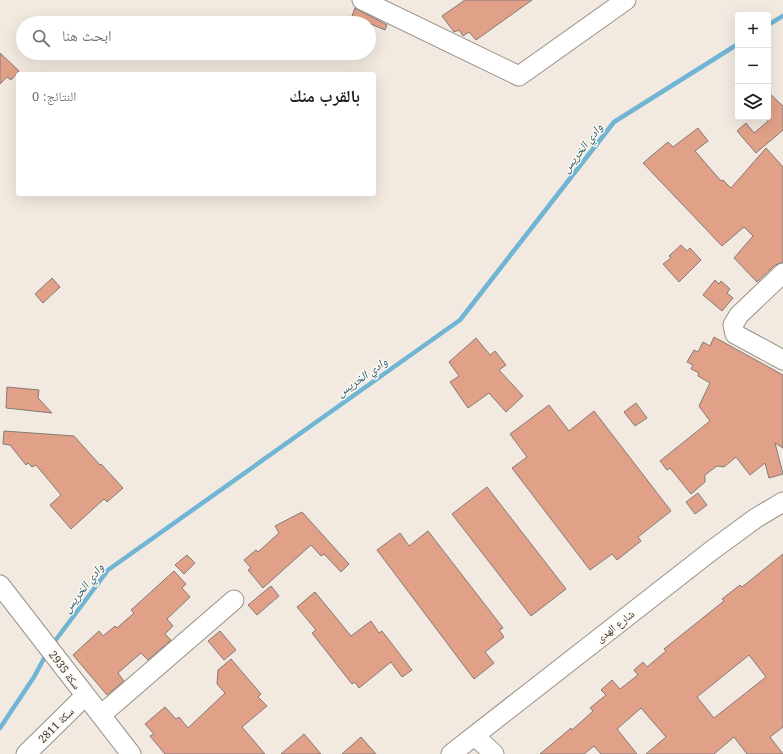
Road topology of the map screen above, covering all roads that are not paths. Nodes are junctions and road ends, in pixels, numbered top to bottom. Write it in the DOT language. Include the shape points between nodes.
graph roads {
  1 [pos="362,0"];
  2 [pos="626,0"];
  3 [pos="783,273"];
  4 [pos="783,360"];
  5 [pos="783,502"];
  6 [pos="0,585"];
  7 [pos="234,600"];
  8 [pos="85,696"];
  9 [pos="101,715"];
  10 [pos="475,736"];
  11 [pos="26,754"];
  12 [pos="131,754"];
  13 [pos="451,754"];
  14 [pos="494,754"];
  1 -- 2 [label="street" via="519,76"];
  3 -- 4 [label="street" via="739,315 733,325 735,334"];
  5 -- 10 [label="street, شارع الهدى" via="710,550"];
  6 -- 8 [label="street, سكة 2935"];
  7 -- 9 [label="street"];
  8 -- 9 [label="street, سكة 2935"];
  8 -- 11 [label="street, سكة 2811"];
  9 -- 12 [label="street, سكة 2935"];
  10 -- 13 [label="street, شارع الهدى"];
  10 -- 14 [label="street"];
}
